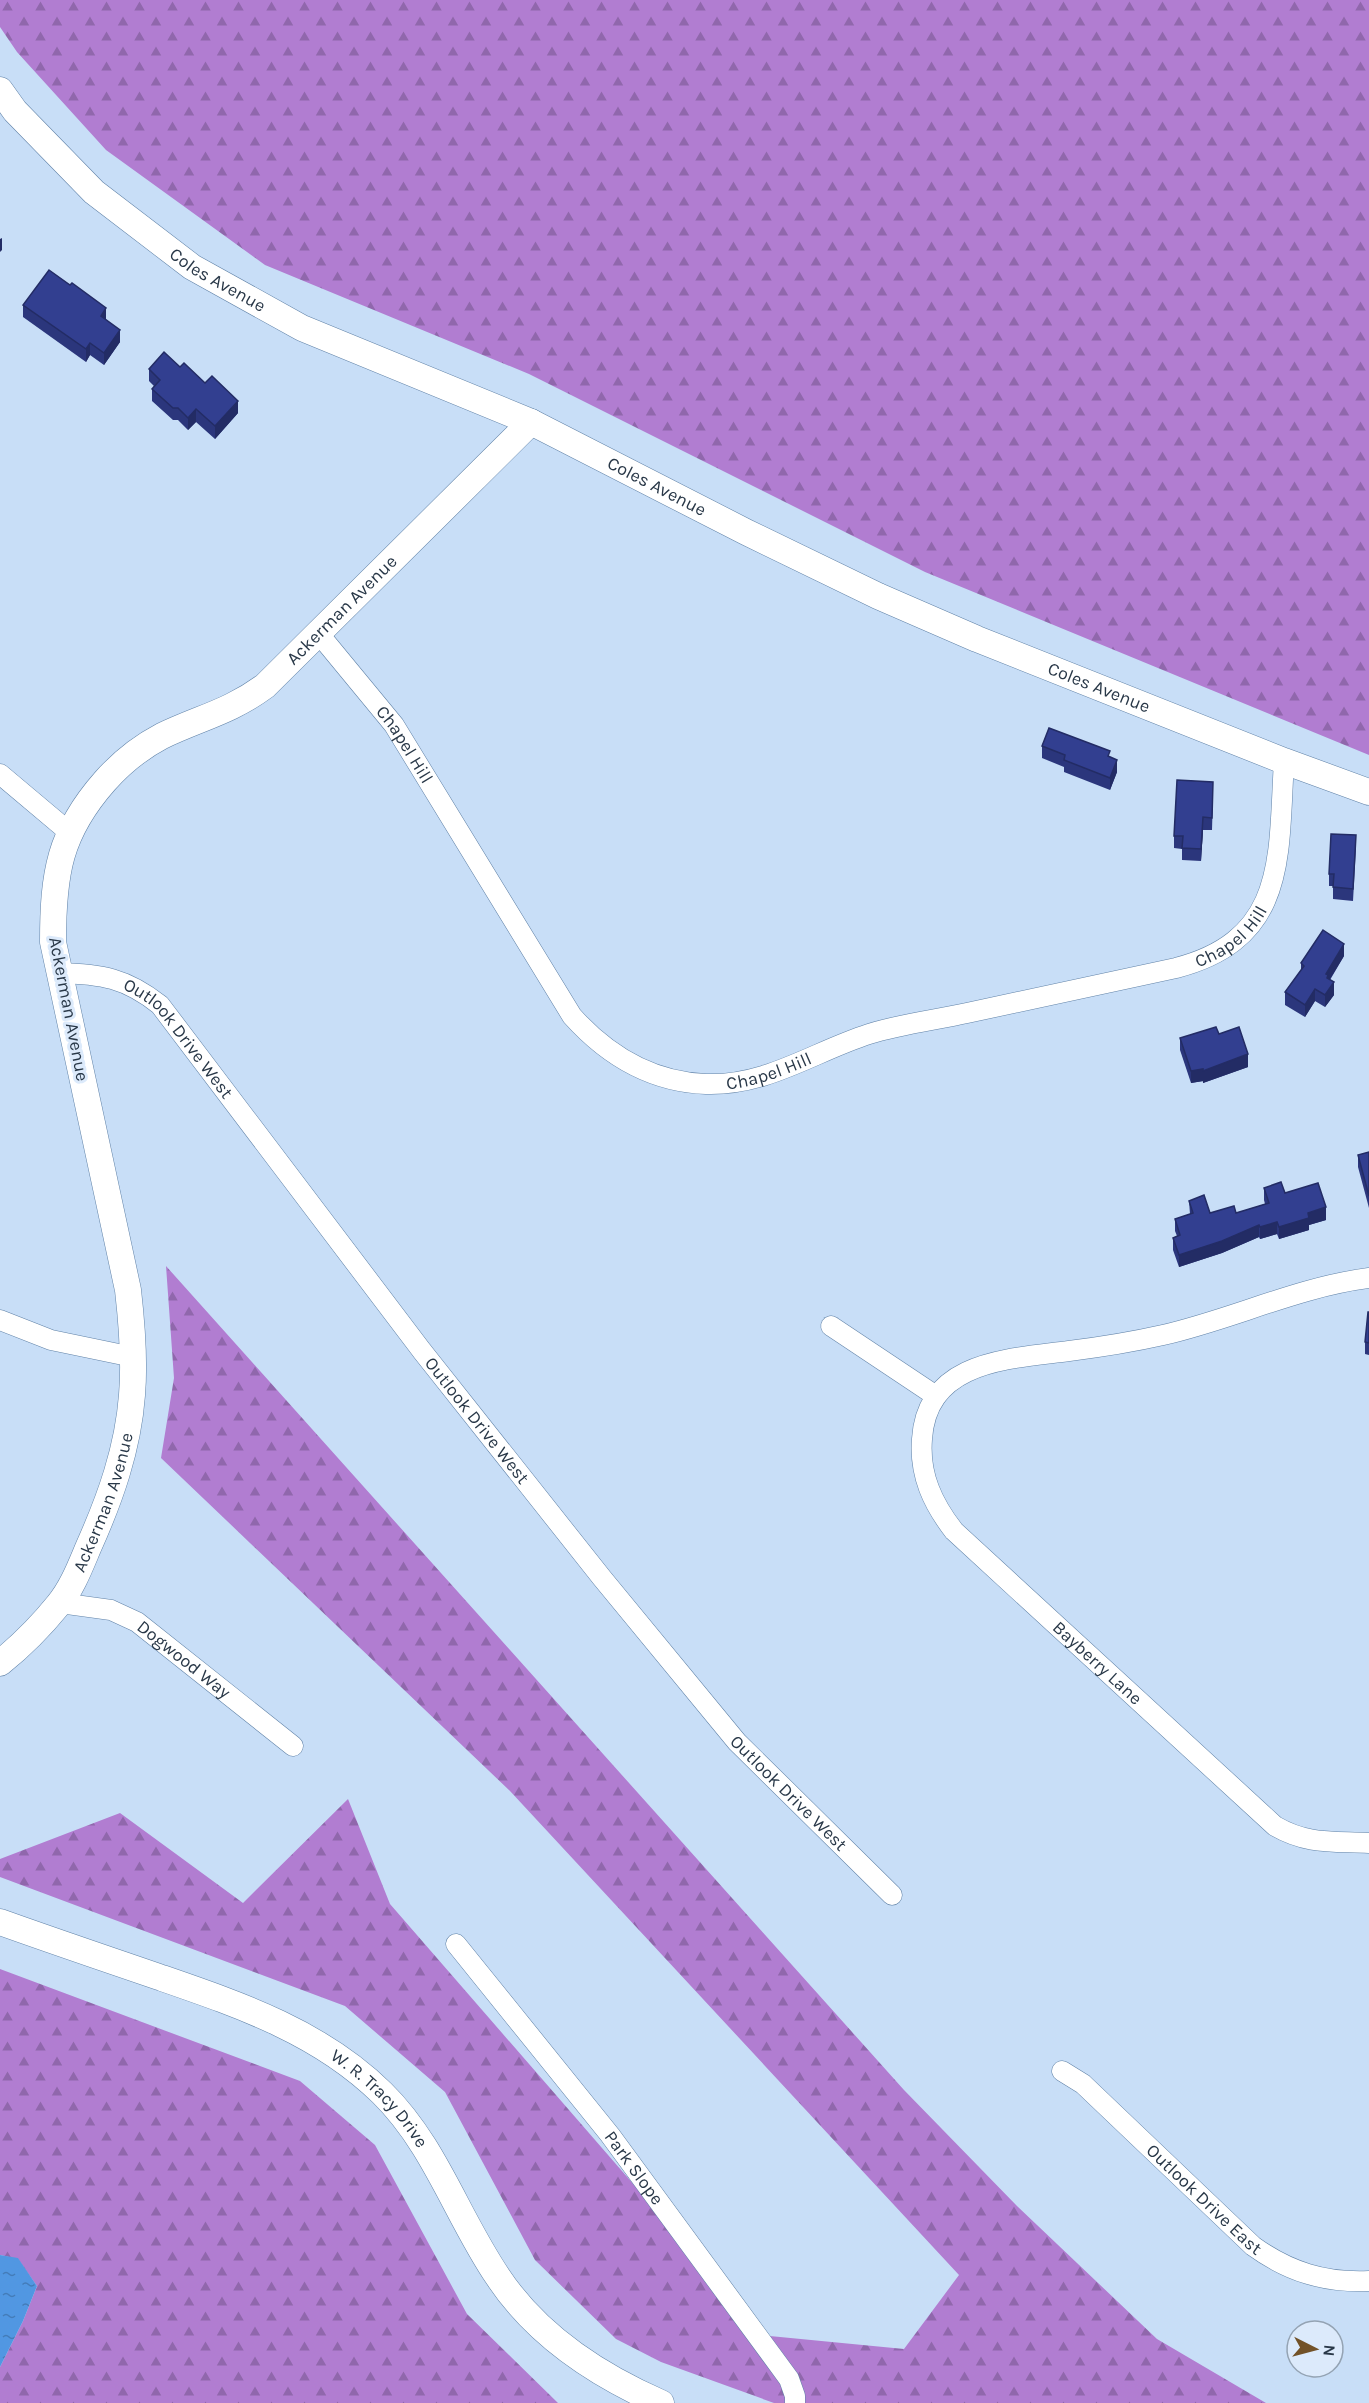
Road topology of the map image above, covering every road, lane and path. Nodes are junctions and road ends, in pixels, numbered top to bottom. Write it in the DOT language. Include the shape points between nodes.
graph roads {
  1 [pos="0,90"];
  2 [pos="531,422"];
  3 [pos="319,634"];
  4 [pos="1284,761"];
  5 [pos="0,774"];
  6 [pos="1369,792"];
  7 [pos="69,832"];
  8 [pos="58,973"];
  9 [pos="1369,1278"];
  10 [pos="0,1320"];
  11 [pos="831,1326"];
  12 [pos="133,1357"];
  13 [pos="936,1396"];
  14 [pos="60,1604"];
  15 [pos="0,1663"];
  16 [pos="293,1746"];
  17 [pos="1369,1843"];
  18 [pos="892,1895"];
  19 [pos="0,1923"];
  20 [pos="456,1944"];
  21 [pos="1062,2071"];
  22 [pos="1369,2281"];
  23 [pos="661,2403"];
  24 [pos="795,2403"];
  1 -- 2 [label="street, Coles Avenue" via="15,111 94,192 192,267 302,328"];
  2 -- 3 [label="street, Ackerman Avenue"];
  2 -- 4 [label="street, Coles Avenue" via="878,596"];
  3 -- 4 [label="street, Chapel Hill" via="394,725 572,1016 599,1043 631,1064 685,1082 723,1084 761,1078 870,1034 1176,968 1222,951 1258,915 1274,881"];
  3 -- 7 [label="street, Ackerman Avenue" via="249,698 162,736 128,759 91,797"];
  4 -- 6 [label="street, Coles Avenue"];
  5 -- 7 [label="street"];
  7 -- 8 [label="street, Ackerman Avenue" via="61,856 53,911"];
  8 -- 12 [label="street, Ackerman Avenue" via="128,1290"];
  8 -- 18 [label="street, Outlook Drive West" via="118,979 140,989 160,1005 422,1351 737,1742"];
  9 -- 13 [label="street, Bayberry Lane" via="1303,1291 1166,1334 982,1365 956,1378"];
  10 -- 12 [label="street" via="51,1340"];
  11 -- 13 [label="street"];
  12 -- 14 [label="street, Ackerman Avenue" via="128,1429 120,1466 92,1540"];
  13 -- 17 [label="street, Bayberry Lane" via="922,1426 923,1462 932,1497 954,1531 1275,1826 1311,1841"];
  14 -- 15 [label="street, Ackerman Avenue"];
  14 -- 16 [label="street, Dogwood Way" via="111,1610 137,1622"];
  19 -- 23 [label="street, W. R. Tracy Drive" via="219,1998 300,2033 347,2062 384,2095 417,2134 513,2299 574,2355"];
  20 -- 24 [label="street, Park Slope" via="610,2135 789,2379"];
  21 -- 22 [label="street, Outlook Drive East" via="1083,2084 1272,2260 1327,2280"];
}
